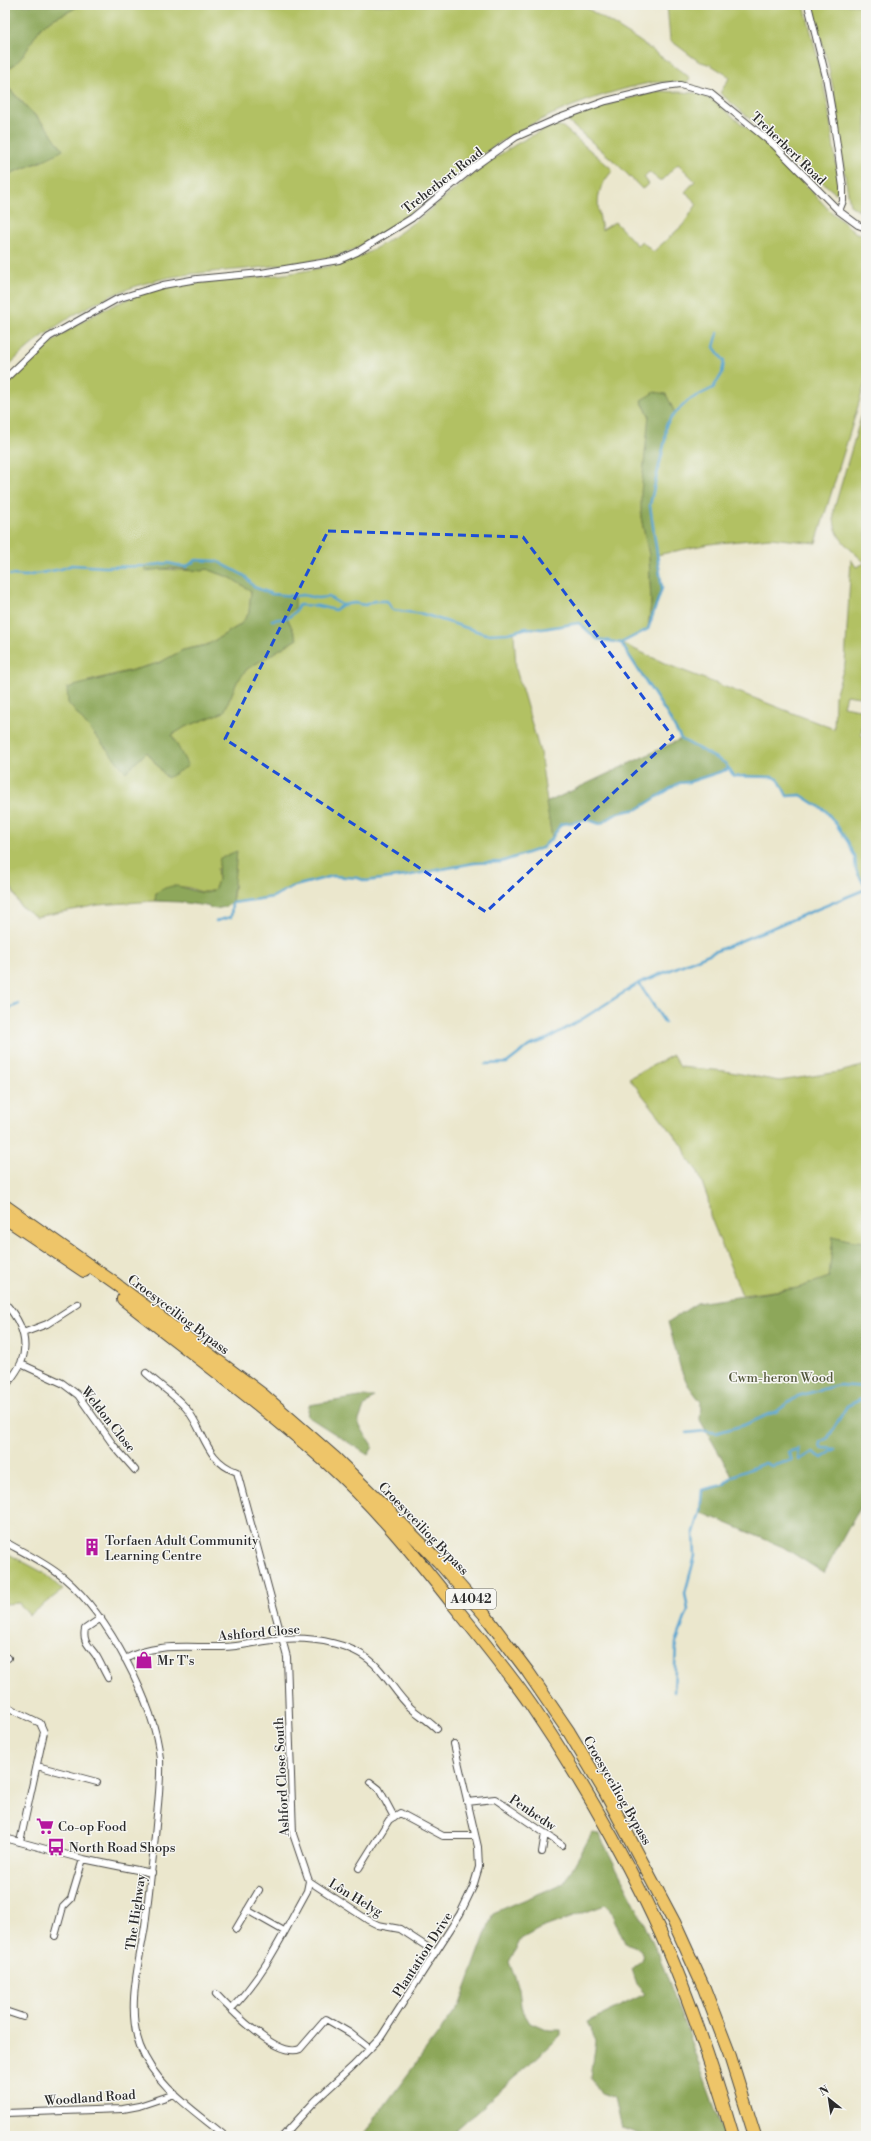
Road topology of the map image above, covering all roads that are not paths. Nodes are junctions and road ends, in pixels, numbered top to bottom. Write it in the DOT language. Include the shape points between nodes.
graph roads {
  1 [pos="808,5"];
  2 [pos="839,211"];
  3 [pos="866,228"];
  4 [pos="5,379"];
  5 [pos="5,1206"];
  6 [pos="5,1218"];
  7 [pos="5,1303"];
  8 [pos="78,1304"];
  9 [pos="23,1333"];
  10 [pos="21,1364"];
  11 [pos="146,1373"];
  12 [pos="5,1387"];
  13 [pos="135,1470"];
  14 [pos="5,1542"];
  15 [pos="101,1618"];
  16 [pos="281,1639"];
  17 [pos="125,1659"];
  18 [pos="108,1678"];
  19 [pos="5,1706"];
  20 [pos="437,1729"];
  21 [pos="454,1744"];
  22 [pos="37,1766"];
  23 [pos="97,1782"];
  24 [pos="370,1782"];
  25 [pos="467,1802"];
  26 [pos="394,1817"];
  27 [pos="545,1833"];
  28 [pos="475,1836"];
  29 [pos="5,1838"];
  30 [pos="20,1842"];
  31 [pos="562,1845"];
  32 [pos="542,1852"];
  33 [pos="83,1859"];
  34 [pos="359,1868"];
  35 [pos="152,1874"];
  36 [pos="309,1881"];
  37 [pos="259,1890"];
  38 [pos="247,1910"];
  39 [pos="236,1929"];
  40 [pos="284,1931"];
  41 [pos="55,1936"];
  42 [pos="435,1952"];
  43 [pos="216,1994"];
  44 [pos="231,2010"];
  45 [pos="5,2011"];
  46 [pos="23,2017"];
  47 [pos="370,2049"];
  48 [pos="175,2094"];
  49 [pos="5,2113"];
  50 [pos="225,2136"];
  51 [pos="283,2136"];
  52 [pos="733,2136"];
  53 [pos="755,2136"];
  1 -- 2 [label="street" via="826,77 834,124 843,187 843,201"];
  2 -- 3 [label="street, Treherbert Road"];
  2 -- 4 [label="street, Treherbert Road" via="774,145 710,93 680,85 641,91 559,118 516,137 475,166 412,218 357,252 339,260 261,273 197,279 141,290 117,299 49,337"];
  5 -- 53 [label="highway, Croesyceiliog Bypass / A4042" via="117,1285 262,1394 336,1458 438,1561 485,1615 528,1672 605,1792 674,1922 704,1988 729,2054"];
  6 -- 52 [label="highway, Croesyceiliog Bypass / A4042" via="111,1290 256,1404 326,1463 384,1520 481,1640 530,1703 573,1769 647,1904 712,2068"];
  7 -- 9 [label="street" via="20,1322"];
  8 -- 9 [label="street" via="47,1324"];
  9 -- 10 [label="street"];
  10 -- 12 [label="street"];
  10 -- 13 [label="street, Weldon Close" via="62,1383 78,1395 114,1446"];
  11 -- 16 [label="street, Ashford Close South" via="186,1409 209,1450 219,1461 237,1472"];
  14 -- 15 [label="street, The Highway" via="56,1571"];
  15 -- 17 [label="street, The Highway"];
  15 -- 18 [label="street" via="85,1629 84,1634 85,1641 97,1656"];
  16 -- 17 [label="street, Ashford Close" via="238,1647 156,1647"];
  16 -- 20 [label="street, Ashford Close" via="336,1644 361,1655 377,1667 411,1708"];
  16 -- 36 [label="street, Ashford Close South" via="288,1670 293,1834"];
  17 -- 35 [label="street, The Highway" via="152,1720 160,1761"];
  19 -- 22 [label="street" via="40,1723 44,1732"];
  21 -- 25 [label="street, Plantation Drive"];
  22 -- 23 [label="street"];
  22 -- 30 [label="street"];
  24 -- 26 [label="street" via="379,1789"];
  25 -- 27 [label="street, Penbedw" via="495,1799"];
  25 -- 28 [label="street, Plantation Drive"];
  26 -- 28 [label="street" via="400,1814 443,1836"];
  26 -- 34 [label="street" via="389,1820"];
  27 -- 31 [label="street, Penbedw"];
  27 -- 32 [label="street"];
  28 -- 42 [label="street, Plantation Drive" via="480,1867 460,1914"];
  29 -- 30 [label="street"];
  30 -- 33 [label="street"];
  33 -- 35 [label="street"];
  33 -- 41 [label="street" via="71,1899 63,1907"];
  35 -- 48 [label="street, The Highway" via="135,1998 136,2034 140,2047 155,2073"];
  36 -- 40 [label="street" via="307,1891"];
  36 -- 42 [label="street, Lôn Helyg" via="368,1920 378,1925 400,1929"];
  37 -- 38 [label="street"];
  38 -- 39 [label="street"];
  38 -- 40 [label="street"];
  40 -- 44 [label="street" via="251,1988"];
  42 -- 47 [label="street, Plantation Drive" via="389,2025"];
  43 -- 44 [label="street"];
  44 -- 47 [label="street" via="272,2042 291,2050 300,2049 326,2019"];
  45 -- 46 [label="street"];
  47 -- 51 [label="street, Plantation Drive" via="315,2101"];
  48 -- 49 [label="street, Woodland Road" via="123,2109"];
  48 -- 50 [label="street, The Highway"];
}
